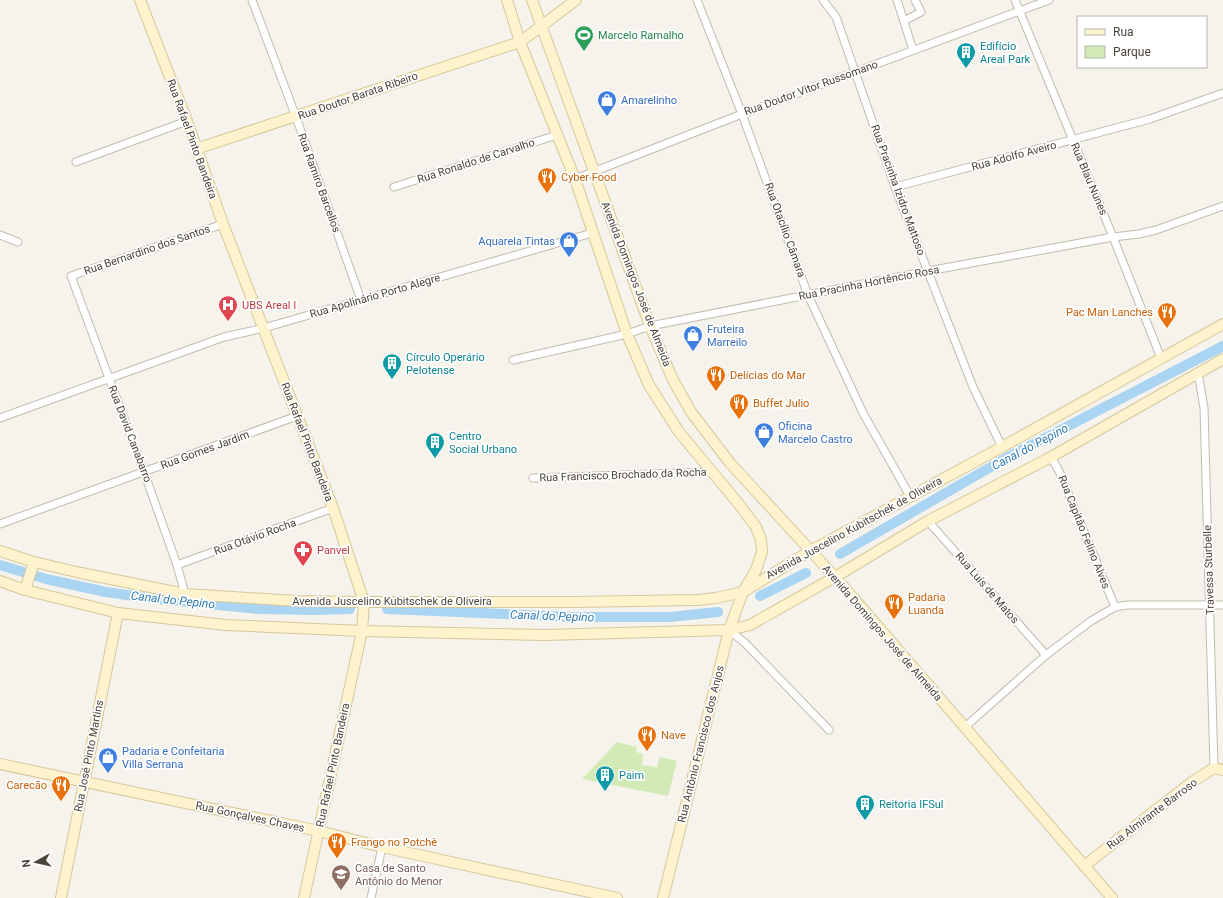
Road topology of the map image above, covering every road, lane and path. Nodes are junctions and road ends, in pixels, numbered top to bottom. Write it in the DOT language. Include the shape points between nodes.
graph roads {
  1 [pos="140,0"];
  2 [pos="252,0"];
  3 [pos="507,0"];
  4 [pos="532,0"];
  5 [pos="576,0"];
  6 [pos="697,0"];
  7 [pos="822,0"];
  8 [pos="897,0"];
  9 [pos="915,0"];
  10 [pos="1015,0"];
  11 [pos="1049,0"];
  12 [pos="1020,11"];
  13 [pos="904,21"];
  14 [pos="541,26"];
  15 [pos="520,42"];
  16 [pos="914,50"];
  17 [pos="856,72"];
  18 [pos="1223,93"];
  19 [pos="742,114"];
  20 [pos="296,117"];
  21 [pos="187,121"];
  22 [pos="557,135"];
  23 [pos="1073,140"];
  24 [pos="196,149"];
  25 [pos="76,162"];
  26 [pos="594,170"];
  27 [pos="575,179"];
  28 [pos="394,187"];
  29 [pos="895,187"];
  30 [pos="1223,206"];
  31 [pos="223,224"];
  32 [pos="592,233"];
  33 [pos="0,235"];
  34 [pos="1114,237"];
  35 [pos="18,242"];
  36 [pos="928,271"];
  37 [pos="71,276"];
  38 [pos="808,296"];
  39 [pos="361,300"];
  40 [pos="1223,324"];
  41 [pos="650,326"];
  42 [pos="264,328"];
  43 [pos="627,334"];
  44 [pos="1161,358"];
  45 [pos="1223,359"];
  46 [pos="514,360"];
  47 [pos="1198,373"];
  48 [pos="109,378"];
  49 [pos="297,416"];
  50 [pos="0,418"];
  51 [pos="1002,447"];
  52 [pos="1051,457"];
  53 [pos="144,472"];
  54 [pos="713,472"];
  55 [pos="533,478"];
  56 [pos="910,496"];
  57 [pos="333,508"];
  58 [pos="928,521"];
  59 [pos="0,524"];
  60 [pos="0,551"];
  61 [pos="810,551"];
  62 [pos="33,565"];
  63 [pos="178,565"];
  64 [pos="835,577"];
  65 [pos="0,581"];
  66 [pos="26,587"];
  67 [pos="743,592"];
  68 [pos="185,594"];
  69 [pos="364,602"];
  70 [pos="1210,606"];
  71 [pos="1223,606"];
  72 [pos="1115,607"];
  73 [pos="118,613"];
  74 [pos="729,630"];
  75 [pos="362,631"];
  76 [pos="1046,655"];
  77 [pos="965,728"];
  78 [pos="829,730"];
  79 [pos="0,764"];
  80 [pos="1219,769"];
  81 [pos="84,782"];
  82 [pos="319,831"];
  83 [pos="382,847"];
  84 [pos="1084,866"];
  85 [pos="61,898"];
  86 [pos="304,898"];
  87 [pos="371,898"];
  88 [pos="617,898"];
  89 [pos="663,898"];
  90 [pos="1112,898"];
  1 -- 21 [label="main road, Rua Rafael Pinto Bandeira"];
  2 -- 20 [label="street, Rua Ramiro Barcellos"];
  3 -- 15 [label="main road, Avenida Domingos José de Almeida"];
  4 -- 14 [label="main road, Avenida Domingos José de Almeida"];
  5 -- 14 [label="main road, Rua Doutor Barata Ribeiro"];
  6 -- 19 [label="street, Rua Otacílio Câmara"];
  7 -- 17 [label="street, Rua Pracinha Izidro Mattoso" via="836,17"];
  8 -- 13 [label="street"];
  9 -- 13 [label="street" via="921,12"];
  10 -- 12 [label="street, Rua Blau Nunes"];
  11 -- 12 [label="street, Rua Doutor Vitor Russomano"];
  12 -- 16 [label="street, Rua Doutor Vitor Russomano"];
  12 -- 23 [label="street, Rua Blau Nunes"];
  13 -- 16 [label="street"];
  14 -- 15 [label="main road, Rua Doutor Barata Ribeiro"];
  14 -- 26 [label="main road, Avenida Domingos José de Almeida"];
  15 -- 20 [label="main road, Rua Doutor Barata Ribeiro"];
  15 -- 22 [label="main road, Avenida Domingos José de Almeida"];
  16 -- 17 [label="street, Rua Doutor Vitor Russomano"];
  17 -- 19 [label="street, Rua Doutor Vitor Russomano"];
  17 -- 29 [label="street, Rua Pracinha Izidro Mattoso"];
  18 -- 23 [label="street, Rua Adolfo Aveiro" via="1150,119"];
  19 -- 26 [label="street, Rua Doutor Vitor Russomano"];
  19 -- 38 [label="street, Rua Otacílio Câmara"];
  20 -- 24 [label="main road, Rua Doutor Barata Ribeiro"];
  20 -- 39 [label="street, Rua Ramiro Barcellos"];
  21 -- 24 [label="main road, Rua Rafael Pinto Bandeira"];
  21 -- 25 [label="street"];
  22 -- 27 [label="main road, Avenida Domingos José de Almeida"];
  22 -- 28 [label="street, Rua Ronaldo de Carvalho"];
  23 -- 29 [label="street, Rua Adolfo Aveiro"];
  23 -- 34 [label="street, Rua Blau Nunes"];
  24 -- 31 [label="main road, Rua Rafael Pinto Bandeira"];
  26 -- 27 [label="street, Rua Doutor Vitor Russomano"];
  26 -- 41 [label="main road, Avenida Domingos José de Almeida"];
  27 -- 32 [label="main road, Avenida Domingos José de Almeida"];
  29 -- 36 [label="street, Rua Pracinha Izidro Mattoso"];
  30 -- 34 [label="street, Rua Pracinha Hortêncio Rosa" via="1156,230"];
  31 -- 37 [label="street, Rua Bernardino dos Santos"];
  31 -- 42 [label="main road, Rua Rafael Pinto Bandeira"];
  32 -- 39 [label="street, Rua Apolinário Porto Alegre"];
  32 -- 43 [label="main road, Avenida Domingos José de Almeida"];
  33 -- 35 [label="street"];
  34 -- 36 [label="street, Rua Pracinha Hortêncio Rosa"];
  34 -- 44 [label="street, Rua Blau Nunes"];
  36 -- 38 [label="street, Rua Pracinha Hortêncio Rosa"];
  36 -- 51 [label="street, Rua Pracinha Izidro Mattoso" via="973,388"];
  37 -- 48 [label="street, Rua David Canabarro"];
  38 -- 41 [label="street, Rua Pracinha Hortêncio Rosa"];
  38 -- 56 [label="street, Rua Otacílio Câmara" via="863,413"];
  39 -- 42 [label="street, Rua Apolinário Porto Alegre"];
  40 -- 44 [label="main road, Avenida Juscelino Kubitschek de Oliveira"];
  41 -- 43 [label="street, Rua Pracinha Hortêncio Rosa"];
  41 -- 61 [label="main road, Avenida Domingos José de Almeida" via="673,380 691,412 730,462"];
  42 -- 48 [label="street, Rua Apolinário Porto Alegre" via="224,337"];
  42 -- 49 [label="main road, Rua Rafael Pinto Bandeira"];
  43 -- 46 [label="street, Rua Pracinha Hortêncio Rosa"];
  43 -- 54 [label="main road, Avenida Domingos José de Almeida" via="664,410"];
  44 -- 51 [label="main road, Avenida Juscelino Kubitschek de Oliveira"];
  45 -- 47 [label="main road"];
  47 -- 52 [label="main road"];
  47 -- 70 [label="street, Travessa Sturbelle" via="1204,408"];
  48 -- 50 [label="street, Rua Apolinário Porto Alegre"];
  48 -- 53 [label="street, Rua David Canabarro"];
  49 -- 53 [label="street, Rua Gomes Jardim"];
  49 -- 57 [label="main road, Rua Rafael Pinto Bandeira"];
  51 -- 56 [label="main road, Avenida Juscelino Kubitschek de Oliveira"];
  52 -- 58 [label="main road"];
  52 -- 72 [label="street, Rua Capitão Felino Alves"];
  53 -- 59 [label="street, Rua Gomes Jardim"];
  53 -- 63 [label="street, Rua David Canabarro"];
  54 -- 55 [label="street, Rua Francisco Brochado da Rocha"];
  54 -- 67 [label="main road, Avenida Domingos José de Almeida" via="756,527 761,540 762,552 756,570"];
  56 -- 61 [label="main road, Avenida Juscelino Kubitschek de Oliveira"];
  57 -- 63 [label="street, Rua Otávio Rocha"];
  57 -- 69 [label="main road, Rua Rafael Pinto Bandeira"];
  58 -- 64 [label="main road"];
  58 -- 76 [label="street, Rua Luís de Matos"];
  60 -- 62 [label="main road, Avenida Juscelino Kubitschek de Oliveira"];
  61 -- 64 [label="main road, Avenida Domingos José de Almeida"];
  61 -- 67 [label="main road, Avenida Juscelino Kubitschek de Oliveira"];
  62 -- 66 [label="main road"];
  62 -- 68 [label="main road, Avenida Juscelino Kubitschek de Oliveira"];
  63 -- 68 [label="street, Rua David Canabarro"];
  64 -- 74 [label="main road" via="750,625"];
  64 -- 77 [label="main road, Avenida Domingos José de Almeida"];
  65 -- 66 [label="main road"];
  66 -- 73 [label="main road"];
  67 -- 69 [label="main road, Avenida Juscelino Kubitschek de Oliveira" via="698,600"];
  67 -- 74 [label="main road, Rua Antônio Francisco dos Anjos"];
  68 -- 69 [label="main road, Avenida Juscelino Kubitschek de Oliveira"];
  69 -- 75 [label="main road, Rua Rafael Pinto Bandeira"];
  70 -- 71 [label="street"];
  70 -- 72 [label="street"];
  70 -- 80 [label="street, Travessa Sturbelle"];
  72 -- 76 [label="street" via="1091,621"];
  73 -- 75 [label="main road" via="226,625"];
  73 -- 81 [label="main road, Rua José Pinto Martins"];
  74 -- 75 [label="main road" via="545,635"];
  74 -- 78 [label="street" via="745,643"];
  74 -- 89 [label="main road, Rua Antônio Francisco dos Anjos"];
  75 -- 82 [label="main road, Rua Rafael Pinto Bandeira"];
  76 -- 77 [label="street"];
  77 -- 84 [label="main road, Avenida Domingos José de Almeida"];
  79 -- 81 [label="main road, Rua Gonçalves Chaves"];
  80 -- 84 [label="main road, Rua Almirante Barroso" via="1192,782"];
  81 -- 82 [label="main road, Rua Gonçalves Chaves"];
  81 -- 85 [label="main road, Rua José Pinto Martins"];
  82 -- 83 [label="main road, Rua Gonçalves Chaves"];
  82 -- 86 [label="main road, Rua Rafael Pinto Bandeira"];
  83 -- 87 [label="street"];
  83 -- 88 [label="main road, Rua Gonçalves Chaves"];
  84 -- 90 [label="main road, Avenida Domingos José de Almeida"];
}
